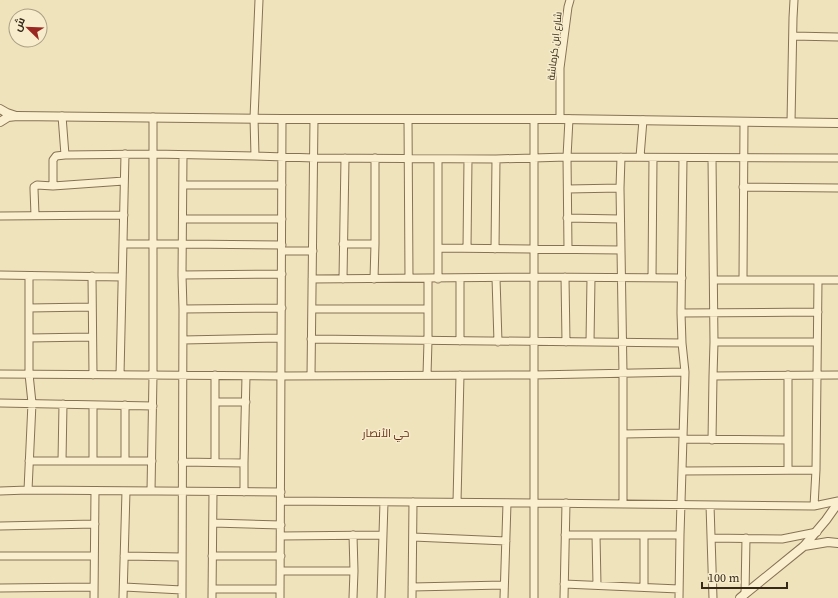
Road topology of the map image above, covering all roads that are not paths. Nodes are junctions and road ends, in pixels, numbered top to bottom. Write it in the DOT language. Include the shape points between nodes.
graph roads {
  1 [pos="260,0"];
  2 [pos="570,0"];
  3 [pos="794,0"];
  4 [pos="793,36"];
  5 [pos="838,37"];
  6 [pos="0,109"];
  7 [pos="17,116"];
  8 [pos="62,116"];
  9 [pos="153,117"];
  10 [pos="254,118"];
  11 [pos="282,119"];
  12 [pos="314,119"];
  13 [pos="408,119"];
  14 [pos="564,119"];
  15 [pos="534,120"];
  16 [pos="643,120"];
  17 [pos="0,122"];
  18 [pos="744,122"];
  19 [pos="791,122"];
  20 [pos="838,123"];
  21 [pos="125,154"];
  22 [pos="153,154"];
  23 [pos="65,155"];
  24 [pos="183,155"];
  25 [pos="255,156"];
  26 [pos="282,156"];
  27 [pos="535,157"];
  28 [pos="567,157"];
  29 [pos="621,157"];
  30 [pos="640,157"];
  31 [pos="314,158"];
  32 [pos="345,158"];
  33 [pos="375,158"];
  34 [pos="654,158"];
  35 [pos="683,158"];
  36 [pos="712,158"];
  37 [pos="743,158"];
  38 [pos="838,158"];
  39 [pos="408,159"];
  40 [pos="438,159"];
  41 [pos="468,159"];
  42 [pos="496,159"];
  43 [pos="124,181"];
  44 [pos="183,185"];
  45 [pos="53,186"];
  46 [pos="282,186"];
  47 [pos="743,187"];
  48 [pos="620,188"];
  49 [pos="838,188"];
  50 [pos="568,189"];
  51 [pos="35,215"];
  52 [pos="124,215"];
  53 [pos="0,216"];
  54 [pos="567,218"];
  55 [pos="183,219"];
  56 [pos="282,219"];
  57 [pos="620,219"];
  58 [pos="123,244"];
  59 [pos="153,244"];
  60 [pos="183,244"];
  61 [pos="343,244"];
  62 [pos="375,244"];
  63 [pos="282,248"];
  64 [pos="438,248"];
  65 [pos="467,248"];
  66 [pos="495,248"];
  67 [pos="534,249"];
  68 [pos="568,249"];
  69 [pos="621,250"];
  70 [pos="313,251"];
  71 [pos="282,274"];
  72 [pos="0,275"];
  73 [pos="182,275"];
  74 [pos="29,276"];
  75 [pos="92,276"];
  76 [pos="122,277"];
  77 [pos="534,277"];
  78 [pos="409,278"];
  79 [pos="428,278"];
  80 [pos="460,278"];
  81 [pos="496,278"];
  82 [pos="565,278"];
  83 [pos="591,278"];
  84 [pos="622,278"];
  85 [pos="652,278"];
  86 [pos="682,278"];
  87 [pos="312,279"];
  88 [pos="342,279"];
  89 [pos="374,279"];
  90 [pos="438,279"];
  91 [pos="742,279"];
  92 [pos="714,280"];
  93 [pos="818,280"];
  94 [pos="838,280"];
  95 [pos="92,307"];
  96 [pos="29,308"];
  97 [pos="282,308"];
  98 [pos="183,309"];
  99 [pos="312,309"];
  100 [pos="428,309"];
  101 [pos="818,312"];
  102 [pos="681,313"];
  103 [pos="714,313"];
  104 [pos="92,337"];
  105 [pos="29,338"];
  106 [pos="282,338"];
  107 [pos="311,339"];
  108 [pos="183,340"];
  109 [pos="428,341"];
  110 [pos="460,341"];
  111 [pos="498,342"];
  112 [pos="534,342"];
  113 [pos="566,342"];
  114 [pos="590,342"];
  115 [pos="714,342"];
  116 [pos="817,342"];
  117 [pos="622,343"];
  118 [pos="682,343"];
  119 [pos="685,372"];
  120 [pos="623,373"];
  121 [pos="0,374"];
  122 [pos="29,374"];
  123 [pos="93,375"];
  124 [pos="120,375"];
  125 [pos="153,375"];
  126 [pos="182,375"];
  127 [pos="215,375"];
  128 [pos="427,375"];
  129 [pos="460,375"];
  130 [pos="534,375"];
  131 [pos="788,375"];
  132 [pos="818,375"];
  133 [pos="838,375"];
  134 [pos="246,376"];
  135 [pos="281,376"];
  136 [pos="311,376"];
  137 [pos="713,376"];
  138 [pos="215,402"];
  139 [pos="246,402"];
  140 [pos="0,403"];
  141 [pos="32,403"];
  142 [pos="63,404"];
  143 [pos="93,404"];
  144 [pos="125,405"];
  145 [pos="153,406"];
  146 [pos="623,434"];
  147 [pos="683,436"];
  148 [pos="712,440"];
  149 [pos="788,440"];
  150 [pos="29,461"];
  151 [pos="62,461"];
  152 [pos="93,461"];
  153 [pos="125,461"];
  154 [pos="152,461"];
  155 [pos="182,462"];
  156 [pos="215,462"];
  157 [pos="244,463"];
  158 [pos="788,470"];
  159 [pos="816,470"];
  160 [pos="682,471"];
  161 [pos="28,490"];
  162 [pos="0,491"];
  163 [pos="95,491"];
  164 [pos="126,491"];
  165 [pos="151,491"];
  166 [pos="182,491"];
  167 [pos="213,492"];
  168 [pos="244,492"];
  169 [pos="281,492"];
  170 [pos="281,501"];
  171 [pos="384,502"];
  172 [pos="413,502"];
  173 [pos="457,502"];
  174 [pos="838,502"];
  175 [pos="507,503"];
  176 [pos="534,503"];
  177 [pos="566,503"];
  178 [pos="622,504"];
  179 [pos="681,505"];
  180 [pos="710,505"];
  181 [pos="814,506"];
  182 [pos="213,523"];
  183 [pos="95,524"];
  184 [pos="281,525"];
  185 [pos="0,526"];
  186 [pos="817,532"];
  187 [pos="353,535"];
  188 [pos="383,535"];
  189 [pos="565,535"];
  190 [pos="596,535"];
  191 [pos="644,535"];
  192 [pos="680,535"];
  193 [pos="281,536"];
  194 [pos="413,537"];
  195 [pos="711,538"];
  196 [pos="746,538"];
  197 [pos="506,541"];
  198 [pos="838,543"];
  199 [pos="804,546"];
  200 [pos="0,556"];
  201 [pos="94,556"];
  202 [pos="124,556"];
  203 [pos="212,556"];
  204 [pos="281,556"];
  205 [pos="182,557"];
  206 [pos="281,571"];
  207 [pos="354,571"];
  208 [pos="564,584"];
  209 [pos="504,585"];
  210 [pos="597,585"];
  211 [pos="94,587"];
  212 [pos="124,587"];
  213 [pos="412,587"];
  214 [pos="644,587"];
  215 [pos="0,588"];
  216 [pos="212,589"];
  217 [pos="679,589"];
  218 [pos="182,590"];
  219 [pos="280,590"];
  220 [pos="742,596"];
  221 [pos="94,598"];
  222 [pos="123,598"];
  223 [pos="182,598"];
  224 [pos="212,598"];
  225 [pos="280,598"];
  226 [pos="353,598"];
  227 [pos="381,598"];
  228 [pos="412,598"];
  229 [pos="504,598"];
  230 [pos="534,598"];
  231 [pos="564,598"];
  232 [pos="679,598"];
  233 [pos="713,598"];
  1 -- 10 [label="street"];
  2 -- 14 [label="street, شارع ابن كرماشة" via="560,68"];
  3 -- 4 [label="street"];
  4 -- 5 [label="street"];
  4 -- 19 [label="street"];
  6 -- 7 [label="street"];
  7 -- 8 [label="street"];
  7 -- 17 [label="street" via="8,117"];
  8 -- 9 [label="street"];
  8 -- 23 [label="street"];
  9 -- 10 [label="street"];
  9 -- 22 [label="street"];
  10 -- 11 [label="street"];
  10 -- 25 [label="street"];
  11 -- 12 [label="street"];
  11 -- 26 [label="street"];
  12 -- 13 [label="street"];
  12 -- 31 [label="street"];
  13 -- 15 [label="street"];
  13 -- 39 [label="street"];
  14 -- 15 [label="street"];
  14 -- 16 [label="street"];
  14 -- 28 [label="street, شارع ابن كرماشة"];
  15 -- 27 [label="street"];
  16 -- 18 [label="street"];
  16 -- 30 [label="street"];
  18 -- 19 [label="street"];
  18 -- 37 [label="street"];
  19 -- 20 [label="street"];
  21 -- 22 [label="street"];
  21 -- 23 [label="street"];
  21 -- 43 [label="street"];
  22 -- 24 [label="street"];
  22 -- 59 [label="street"];
  23 -- 45 [label="street" via="56,156 53,160"];
  24 -- 25 [label="street"];
  24 -- 44 [label="street"];
  25 -- 26 [label="street"];
  26 -- 31 [label="street"];
  26 -- 46 [label="street"];
  27 -- 28 [label="street"];
  27 -- 42 [label="street"];
  27 -- 67 [label="street"];
  28 -- 29 [label="street"];
  28 -- 50 [label="street, شارع ابن كرماشة"];
  29 -- 30 [label="street"];
  29 -- 48 [label="street"];
  30 -- 34 [label="street"];
  31 -- 32 [label="street"];
  31 -- 70 [label="street"];
  32 -- 33 [label="street"];
  32 -- 61 [label="street"];
  33 -- 39 [label="street"];
  33 -- 62 [label="street"];
  34 -- 35 [label="street"];
  34 -- 85 [label="street"];
  35 -- 36 [label="street"];
  35 -- 86 [label="street"];
  36 -- 37 [label="street"];
  36 -- 92 [label="street"];
  37 -- 38 [label="street"];
  37 -- 47 [label="street"];
  39 -- 40 [label="street"];
  39 -- 78 [label="street"];
  40 -- 41 [label="street"];
  40 -- 64 [label="street"];
  41 -- 42 [label="street"];
  41 -- 65 [label="street"];
  42 -- 66 [label="street"];
  43 -- 45 [label="street"];
  43 -- 52 [label="street"];
  44 -- 46 [label="street"];
  44 -- 55 [label="street"];
  45 -- 51 [label="street" via="34,187"];
  46 -- 56 [label="street"];
  47 -- 49 [label="street"];
  47 -- 91 [label="street"];
  48 -- 50 [label="street"];
  48 -- 57 [label="street"];
  50 -- 54 [label="street, شارع ابن كرماشة"];
  51 -- 52 [label="street"];
  51 -- 53 [label="street"];
  52 -- 58 [label="street"];
  54 -- 57 [label="street"];
  54 -- 68 [label="street, شارع ابن كرماشة"];
  55 -- 56 [label="street"];
  55 -- 60 [label="street"];
  56 -- 63 [label="street"];
  57 -- 69 [label="street"];
  58 -- 59 [label="street"];
  58 -- 76 [label="street"];
  59 -- 60 [label="street"];
  59 -- 125 [label="street"];
  60 -- 63 [label="street"];
  60 -- 73 [label="street"];
  61 -- 62 [label="street"];
  61 -- 88 [label="street"];
  62 -- 89 [label="street"];
  63 -- 70 [label="street"];
  63 -- 71 [label="street"];
  64 -- 65 [label="street"];
  64 -- 90 [label="street"];
  65 -- 66 [label="street"];
  66 -- 67 [label="street"];
  67 -- 68 [label="street"];
  67 -- 77 [label="street"];
  68 -- 69 [label="street"];
  69 -- 84 [label="street"];
  70 -- 87 [label="street"];
  71 -- 73 [label="street"];
  71 -- 97 [label="street"];
  72 -- 74 [label="street"];
  73 -- 98 [label="street"];
  74 -- 75 [label="street"];
  74 -- 96 [label="street"];
  75 -- 76 [label="street"];
  75 -- 95 [label="street"];
  76 -- 124 [label="street"];
  77 -- 81 [label="street"];
  77 -- 82 [label="street"];
  77 -- 112 [label="street"];
  78 -- 79 [label="street"];
  78 -- 89 [label="street"];
  79 -- 90 [label="street"];
  79 -- 100 [label="street"];
  80 -- 81 [label="street"];
  80 -- 90 [label="street"];
  80 -- 110 [label="street"];
  81 -- 111 [label="street"];
  82 -- 83 [label="street"];
  82 -- 113 [label="street"];
  83 -- 84 [label="street"];
  83 -- 114 [label="street"];
  84 -- 85 [label="street"];
  84 -- 117 [label="street"];
  85 -- 86 [label="street"];
  86 -- 102 [label="street"];
  87 -- 88 [label="street"];
  87 -- 99 [label="street"];
  88 -- 89 [label="street"];
  91 -- 92 [label="street"];
  91 -- 93 [label="street"];
  92 -- 103 [label="street"];
  93 -- 94 [label="street"];
  93 -- 101 [label="street"];
  95 -- 96 [label="street"];
  95 -- 104 [label="street"];
  96 -- 105 [label="street"];
  97 -- 98 [label="street"];
  97 -- 106 [label="street"];
  98 -- 108 [label="street"];
  99 -- 100 [label="street"];
  99 -- 107 [label="street"];
  100 -- 109 [label="street"];
  101 -- 103 [label="street"];
  101 -- 116 [label="street"];
  102 -- 103 [label="street"];
  102 -- 118 [label="street"];
  103 -- 115 [label="street"];
  104 -- 105 [label="street"];
  104 -- 123 [label="street"];
  105 -- 122 [label="street"];
  106 -- 108 [label="street"];
  106 -- 135 [label="street"];
  107 -- 109 [label="street"];
  107 -- 136 [label="street"];
  108 -- 126 [label="street"];
  109 -- 110 [label="street"];
  109 -- 128 [label="street"];
  110 -- 111 [label="street"];
  111 -- 112 [label="street"];
  112 -- 113 [label="street"];
  112 -- 130 [label="street"];
  113 -- 114 [label="street"];
  114 -- 117 [label="street"];
  115 -- 116 [label="street"];
  115 -- 137 [label="street"];
  116 -- 132 [label="street"];
  117 -- 118 [label="street"];
  117 -- 120 [label="street"];
  118 -- 119 [label="street"];
  119 -- 120 [label="street"];
  119 -- 147 [label="street"];
  120 -- 130 [label="street"];
  120 -- 146 [label="street"];
  121 -- 122 [label="street"];
  122 -- 123 [label="street"];
  122 -- 141 [label="street"];
  123 -- 124 [label="street"];
  124 -- 125 [label="street"];
  125 -- 126 [label="street"];
  125 -- 145 [label="street"];
  126 -- 127 [label="street"];
  126 -- 155 [label="street"];
  127 -- 134 [label="street"];
  127 -- 138 [label="street"];
  128 -- 129 [label="street"];
  128 -- 136 [label="street"];
  129 -- 130 [label="street"];
  129 -- 173 [label="street"];
  130 -- 176 [label="street"];
  131 -- 132 [label="street"];
  131 -- 137 [label="street"];
  131 -- 149 [label="street"];
  132 -- 133 [label="street"];
  132 -- 159 [label="street"];
  134 -- 135 [label="street"];
  134 -- 139 [label="street"];
  135 -- 136 [label="street"];
  135 -- 169 [label="street"];
  137 -- 148 [label="street"];
  138 -- 139 [label="street"];
  138 -- 156 [label="street"];
  139 -- 157 [label="street"];
  140 -- 141 [label="street"];
  141 -- 142 [label="street"];
  141 -- 150 [label="street"];
  142 -- 143 [label="street"];
  142 -- 151 [label="street"];
  143 -- 144 [label="street"];
  143 -- 152 [label="street"];
  144 -- 145 [label="street"];
  144 -- 153 [label="street"];
  145 -- 154 [label="street"];
  146 -- 147 [label="street"];
  146 -- 178 [label="street"];
  147 -- 148 [label="street"];
  147 -- 160 [label="street"];
  148 -- 149 [label="street"];
  149 -- 158 [label="street"];
  150 -- 151 [label="street"];
  150 -- 161 [label="street"];
  151 -- 152 [label="street"];
  152 -- 153 [label="street"];
  153 -- 154 [label="street"];
  154 -- 165 [label="street"];
  155 -- 156 [label="street"];
  155 -- 166 [label="street"];
  156 -- 157 [label="street"];
  157 -- 168 [label="street"];
  158 -- 159 [label="street"];
  158 -- 160 [label="street"];
  159 -- 181 [label="street"];
  160 -- 179 [label="street"];
  161 -- 162 [label="street"];
  161 -- 163 [label="street"];
  163 -- 164 [label="street"];
  163 -- 183 [label="street"];
  164 -- 165 [label="street"];
  164 -- 202 [label="street"];
  165 -- 166 [label="street"];
  166 -- 167 [label="street"];
  166 -- 205 [label="street"];
  167 -- 168 [label="street"];
  167 -- 182 [label="street"];
  168 -- 169 [label="street"];
  169 -- 170 [label="street"];
  170 -- 171 [label="street"];
  170 -- 184 [label="street"];
  171 -- 172 [label="street"];
  171 -- 188 [label="street"];
  172 -- 173 [label="street"];
  172 -- 194 [label="street"];
  173 -- 175 [label="street"];
  174 -- 181 [label="street"];
  174 -- 186 [label="street"];
  175 -- 176 [label="street"];
  175 -- 197 [label="street"];
  176 -- 177 [label="street"];
  176 -- 230 [label="street"];
  177 -- 178 [label="street"];
  177 -- 189 [label="street"];
  178 -- 179 [label="street"];
  179 -- 180 [label="street"];
  179 -- 192 [label="street"];
  180 -- 181 [label="street"];
  180 -- 195 [label="street"];
  182 -- 184 [label="street"];
  182 -- 203 [label="street"];
  183 -- 185 [label="street"];
  183 -- 201 [label="street"];
  184 -- 193 [label="street"];
  186 -- 196 [label="street" via="782,539"];
  186 -- 199 [label="street"];
  187 -- 188 [label="street"];
  187 -- 193 [label="street"];
  187 -- 207 [label="street"];
  188 -- 227 [label="street"];
  189 -- 190 [label="street"];
  189 -- 208 [label="street"];
  190 -- 191 [label="street"];
  190 -- 210 [label="street"];
  191 -- 192 [label="street"];
  191 -- 214 [label="street"];
  192 -- 217 [label="street"];
  193 -- 204 [label="street"];
  194 -- 197 [label="street"];
  194 -- 213 [label="street"];
  195 -- 196 [label="street"];
  195 -- 233 [label="street"];
  196 -- 220 [label="street"];
  197 -- 209 [label="street"];
  198 -- 199 [label="street"];
  199 -- 220 [label="street"];
  200 -- 201 [label="street"];
  201 -- 211 [label="street"];
  202 -- 205 [label="street"];
  202 -- 212 [label="street"];
  203 -- 204 [label="street"];
  203 -- 216 [label="street"];
  204 -- 206 [label="street"];
  205 -- 218 [label="street"];
  206 -- 207 [label="street"];
  206 -- 219 [label="street"];
  207 -- 226 [label="street"];
  208 -- 210 [label="street"];
  208 -- 231 [label="street"];
  209 -- 213 [label="street"];
  209 -- 229 [label="street"];
  210 -- 214 [label="street"];
  211 -- 215 [label="street"];
  211 -- 221 [label="street"];
  212 -- 218 [label="street"];
  212 -- 222 [label="street"];
  213 -- 228 [label="street"];
  214 -- 217 [label="street"];
  216 -- 219 [label="street"];
  216 -- 224 [label="street"];
  217 -- 232 [label="street"];
  218 -- 223 [label="street"];
  219 -- 225 [label="street"];
}
